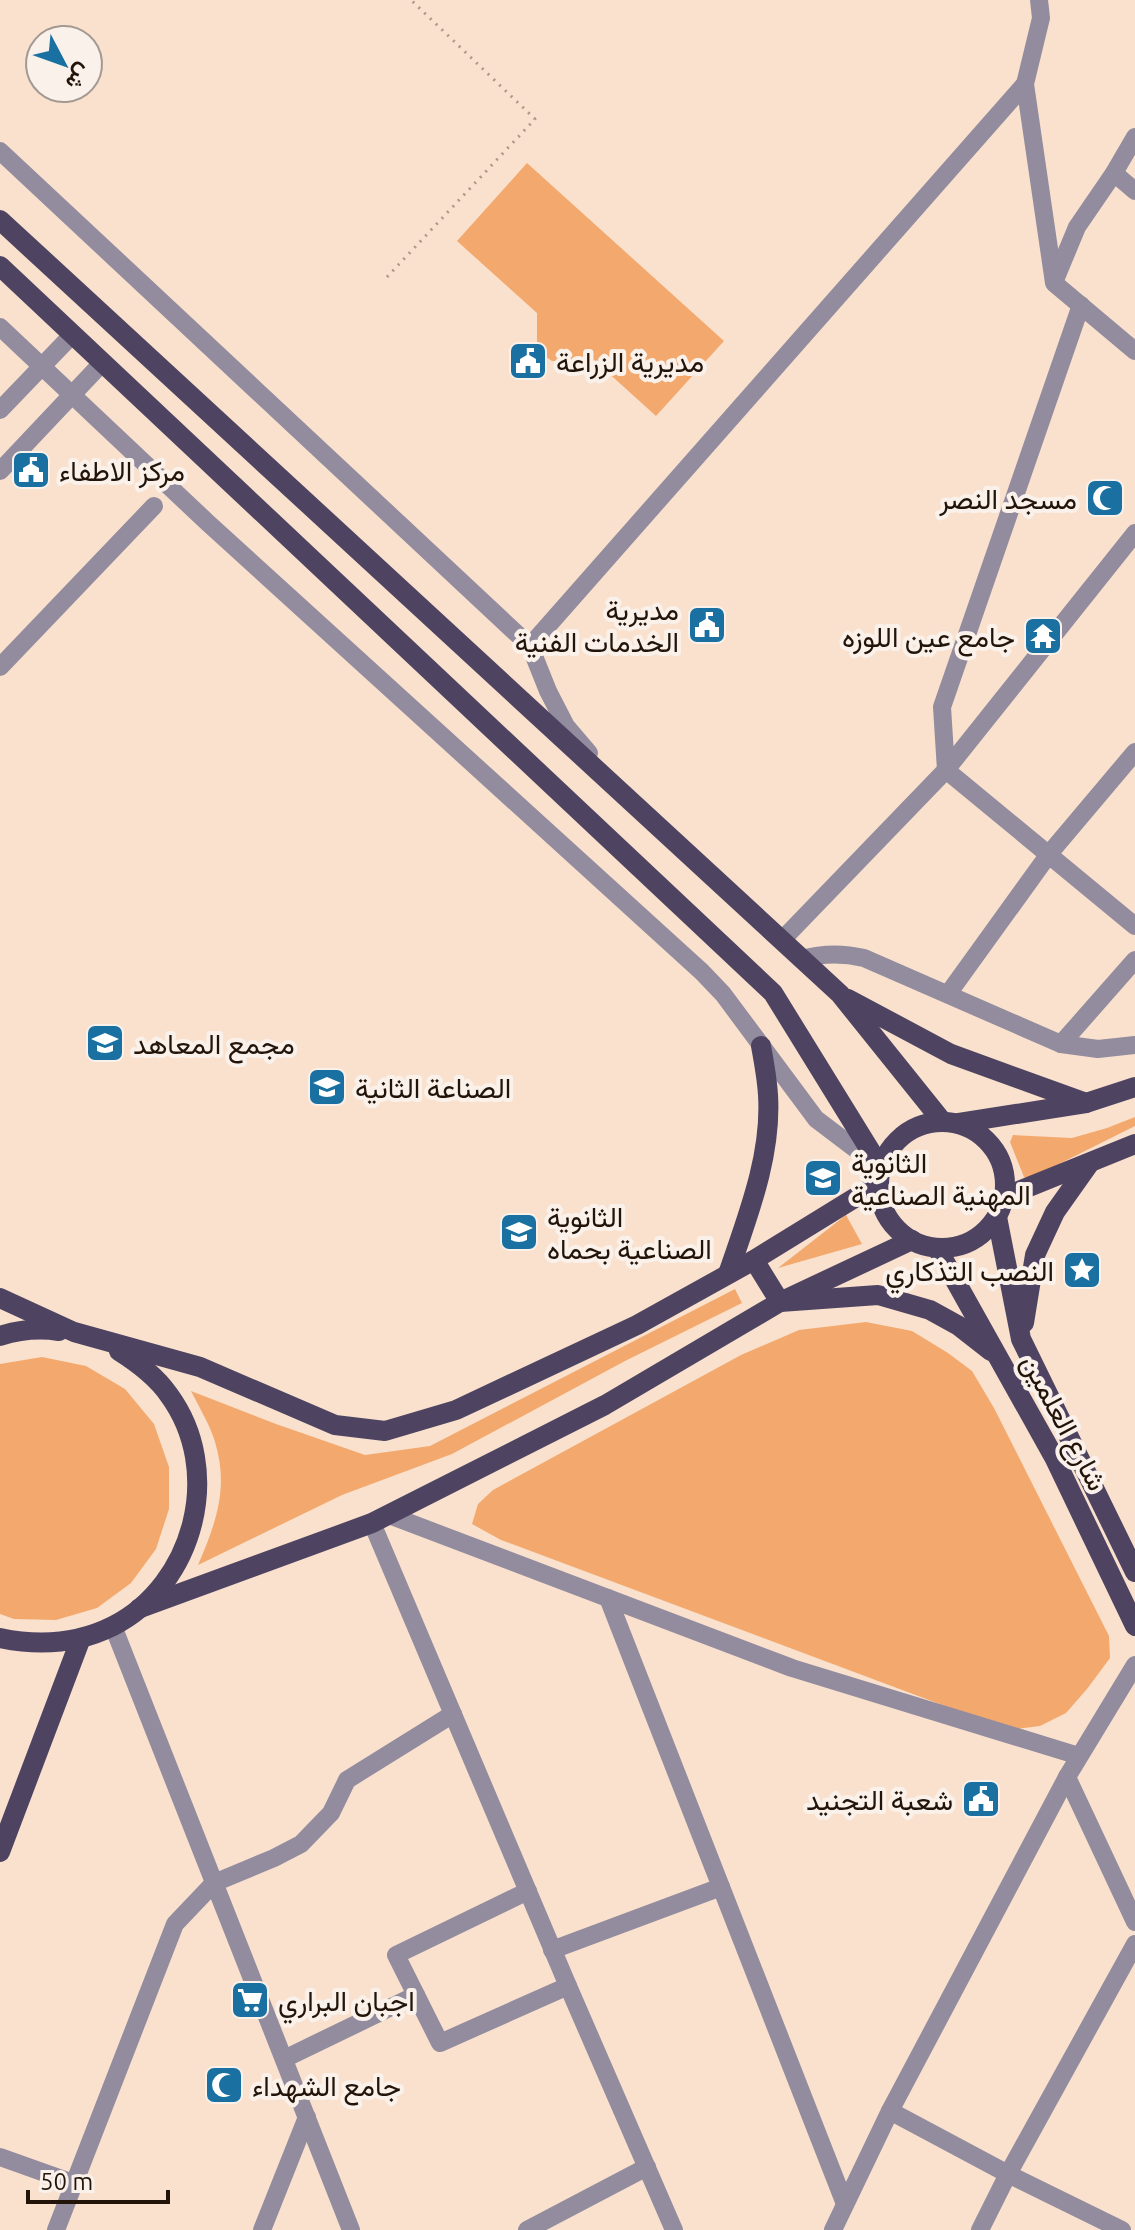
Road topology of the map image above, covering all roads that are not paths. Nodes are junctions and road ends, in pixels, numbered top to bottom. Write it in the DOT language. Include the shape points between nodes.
graph roads {
  1 [pos="1039,0"];
  2 [pos="1025,84"];
  3 [pos="1135,137"];
  4 [pos="0,151"];
  5 [pos="1114,173"];
  6 [pos="1135,191"];
  7 [pos="0,220"];
  8 [pos="0,266"];
  9 [pos="1054,283"];
  10 [pos="1081,305"];
  11 [pos="0,327"];
  12 [pos="73,334"];
  13 [pos="1135,351"];
  14 [pos="103,362"];
  15 [pos="41,367"];
  16 [pos="72,396"];
  17 [pos="0,410"];
  18 [pos="0,471"];
  19 [pos="154,506"];
  20 [pos="1135,533"];
  21 [pos="530,646"];
  22 [pos="0,667"];
  23 [pos="1135,752"];
  24 [pos="946,770"];
  25 [pos="638,809"];
  26 [pos="1049,854"];
  27 [pos="1135,926"];
  28 [pos="782,940"];
  29 [pos="802,959"];
  30 [pos="1135,960"];
  31 [pos="840,994"];
  32 [pos="948,994"];
  33 [pos="1061,1044"];
  34 [pos="1135,1045"];
  35 [pos="761,1046"];
  36 [pos="1135,1087"];
  37 [pos="1086,1103"];
  38 [pos="950,1122"];
  39 [pos="1135,1144"];
  40 [pos="1089,1164"];
  41 [pos="880,1175"];
  42 [pos="1004,1197"];
  43 [pos="997,1217"];
  44 [pos="912,1240"];
  45 [pos="937,1248"];
  46 [pos="754,1260"];
  47 [pos="728,1274"];
  48 [pos="0,1298"];
  49 [pos="780,1302"];
  50 [pos="74,1332"];
  51 [pos="0,1336"];
  52 [pos="1021,1339"];
  53 [pos="998,1356"];
  54 [pos="380,1519"];
  55 [pos="1135,1572"];
  56 [pos="608,1598"];
  57 [pos="140,1608"];
  58 [pos="113,1626"];
  59 [pos="1135,1626"];
  60 [pos="0,1638"];
  61 [pos="81,1638"];
  62 [pos="1135,1665"];
  63 [pos="453,1714"];
  64 [pos="1079,1756"];
  65 [pos="1067,1777"];
  66 [pos="0,1852"];
  67 [pos="214,1883"];
  68 [pos="721,1887"];
  69 [pos="528,1891"];
  70 [pos="1135,1922"];
  71 [pos="1135,1944"];
  72 [pos="552,1950"];
  73 [pos="568,1986"];
  74 [pos="416,1995"];
  75 [pos="284,2059"];
  76 [pos="890,2111"];
  77 [pos="307,2117"];
  78 [pos="0,2157"];
  79 [pos="647,2167"];
  80 [pos="1008,2174"];
  81 [pos="73,2183"];
  82 [pos="845,2204"];
  83 [pos="534,2228"];
  84 [pos="56,2230"];
  85 [pos="262,2230"];
  86 [pos="351,2230"];
  87 [pos="674,2230"];
  88 [pos="833,2230"];
  89 [pos="980,2230"];
  90 [pos="1122,2230"];
  1 -- 2 [label="street" via="1041,18"];
  2 -- 9 [label="street"];
  2 -- 21 [label="street"];
  3 -- 5 [label="street"];
  4 -- 21 [label="street"];
  5 -- 6 [label="street"];
  5 -- 9 [label="street" via="1077,227"];
  7 -- 25 [label="main road"];
  8 -- 12 [label="main road"];
  9 -- 10 [label="street"];
  10 -- 13 [label="street"];
  10 -- 24 [label="street" via="942,707"];
  11 -- 15 [label="street"];
  12 -- 14 [label="main road"];
  12 -- 15 [label="street"];
  14 -- 16 [label="street"];
  14 -- 41 [label="main road" via="773,993"];
  15 -- 16 [label="street"];
  15 -- 17 [label="street"];
  16 -- 18 [label="street"];
  16 -- 35 [label="street" via="702,972"];
  19 -- 22 [label="street"];
  20 -- 24 [label="street"];
  21 -- 25 [label="street" via="566,726"];
  23 -- 26 [label="street"];
  24 -- 26 [label="street"];
  24 -- 28 [label="street"];
  25 -- 28 [label="main road"];
  26 -- 27 [label="street"];
  26 -- 32 [label="street"];
  28 -- 29 [label="main road"];
  29 -- 31 [label="main road"];
  29 -- 32 [label="street" via="852,955"];
  30 -- 33 [label="street"];
  31 -- 37 [label="main road" via="951,1054"];
  31 -- 38 [label="main road"];
  32 -- 33 [label="street"];
  33 -- 34 [label="street" via="1098,1049"];
  35 -- 41 [label="street" via="816,1119"];
  35 -- 47 [label="main road" via="768,1096 765,1148"];
  36 -- 37 [label="main road"];
  37 -- 38 [label="main road"];
  38 -- 41 [label="main road" via="922,1125 904,1134 890,1149"];
  38 -- 42 [label="main road" via="990,1143 1005,1178"];
  39 -- 40 [label="main road"];
  40 -- 42 [label="main road"];
  40 -- 52 [label="main road" via="1055,1212 1035,1255"];
  41 -- 44 [label="main road" via="880,1200 887,1216"];
  41 -- 46 [label="main road"];
  42 -- 43 [label="main road"];
  43 -- 45 [label="main road" via="971,1241"];
  43 -- 52 [label="main road, شارع العلمين"];
  44 -- 45 [label="main road"];
  44 -- 49 [label="main road"];
  45 -- 53 [label="main road, شارع العلمين"];
  46 -- 47 [label="main road"];
  46 -- 49 [label="main road"];
  47 -- 50 [label="main road" via="637,1325 456,1410 385,1431 335,1425 200,1367"];
  48 -- 50 [label="main road"];
  49 -- 53 [label="main road" via="878,1295 930,1310"];
  49 -- 54 [label="main road" via="605,1405"];
  50 -- 51 [label="main road" via="43,1329"];
  50 -- 57 [label="main road" via="111,1345 144,1367 170,1396 188,1430 197,1468 197,1508 187,1545 167,1580"];
  52 -- 55 [label="main road, شارع العلمين"];
  53 -- 59 [label="main road, شارع العلمين" via="1054,1457"];
  54 -- 56 [label="street"];
  54 -- 57 [label="main road"];
  54 -- 63 [label="street"];
  56 -- 64 [label="street" via="792,1668"];
  56 -- 68 [label="street"];
  57 -- 58 [label="main road"];
  58 -- 61 [label="main road"];
  58 -- 67 [label="street"];
  60 -- 61 [label="main road" via="52,1643"];
  61 -- 66 [label="main road"];
  62 -- 64 [label="street"];
  63 -- 67 [label="street" via="347,1780 331,1813 301,1844"];
  63 -- 69 [label="street"];
  64 -- 65 [label="street"];
  65 -- 70 [label="street"];
  65 -- 76 [label="street"];
  67 -- 75 [label="street"];
  67 -- 81 [label="street" via="175,1924"];
  68 -- 72 [label="street"];
  68 -- 82 [label="street"];
  69 -- 72 [label="street"];
  69 -- 74 [label="street" via="396,1955"];
  71 -- 80 [label="street"];
  72 -- 73 [label="street"];
  73 -- 74 [label="street" via="440,2043"];
  73 -- 79 [label="street"];
  74 -- 75 [label="street"];
  75 -- 77 [label="street"];
  76 -- 80 [label="street"];
  76 -- 82 [label="street"];
  77 -- 85 [label="street"];
  77 -- 86 [label="street"];
  78 -- 81 [label="street"];
  79 -- 83 [label="street"];
  79 -- 87 [label="street"];
  80 -- 89 [label="street"];
  80 -- 90 [label="street"];
  81 -- 84 [label="street"];
  82 -- 88 [label="street"];
}
